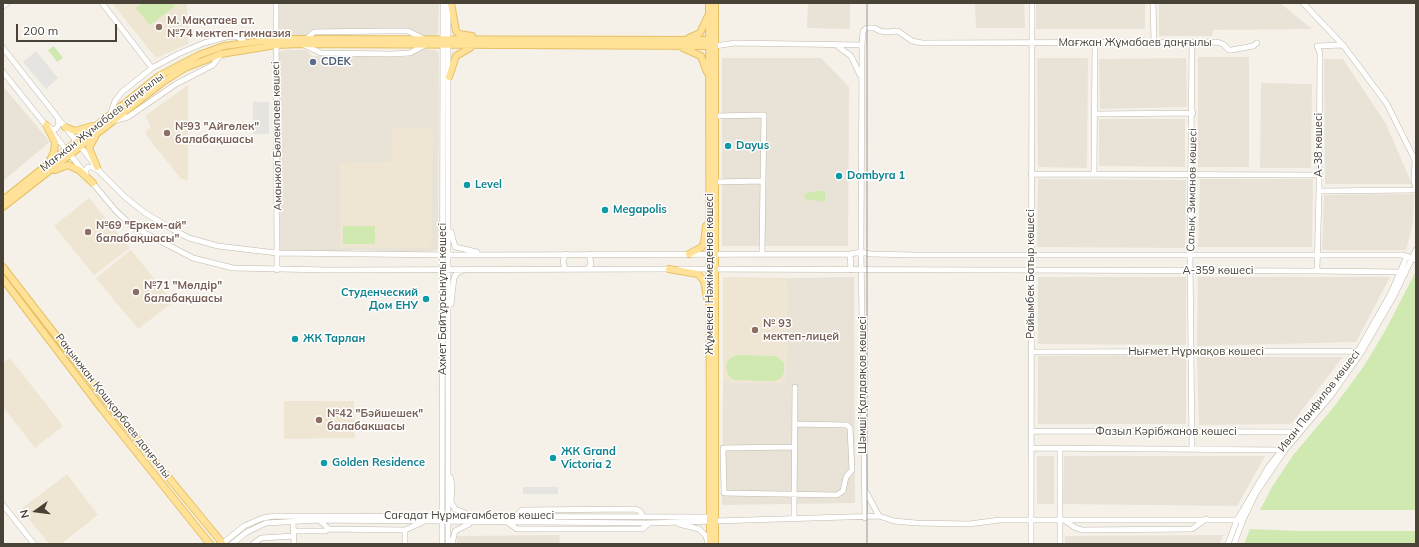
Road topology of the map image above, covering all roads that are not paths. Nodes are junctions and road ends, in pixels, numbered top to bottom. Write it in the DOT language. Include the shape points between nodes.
graph roads {
  1 [pos="7,3"];
  2 [pos="102,3"];
  3 [pos="276,3"];
  4 [pos="443,3"];
  5 [pos="450,3"];
  6 [pos="709,3"];
  7 [pos="715,3"];
  8 [pos="1032,3"];
  9 [pos="1153,3"];
  10 [pos="1303,3"];
  11 [pos="3,6"];
  12 [pos="709,13"];
  13 [pos="489,40"];
  14 [pos="683,40"];
  15 [pos="246,42"];
  16 [pos="276,42"];
  17 [pos="303,42"];
  18 [pos="1095,42"];
  19 [pos="1154,42"];
  20 [pos="424,43"];
  21 [pos="446,43"];
  22 [pos="712,43"];
  23 [pos="1192,43"];
  24 [pos="1257,43"];
  25 [pos="835,44"];
  26 [pos="1032,44"];
  27 [pos="862,45"];
  28 [pos="1344,45"];
  29 [pos="473,46"];
  30 [pos="678,46"];
  31 [pos="3,48"];
  32 [pos="446,54"];
  33 [pos="152,68"];
  34 [pos="3,72"];
  35 [pos="449,77"];
  36 [pos="709,77"];
  37 [pos="862,79"];
  38 [pos="52,110"];
  39 [pos="1193,113"];
  40 [pos="1095,114"];
  41 [pos="110,115"];
  42 [pos="715,116"];
  43 [pos="45,124"];
  44 [pos="97,124"];
  45 [pos="110,124"];
  46 [pos="65,127"];
  47 [pos="76,141"];
  48 [pos="80,147"];
  49 [pos="68,152"];
  50 [pos="49,163"];
  51 [pos="97,167"];
  52 [pos="102,174"];
  53 [pos="1031,174"];
  54 [pos="1094,174"];
  55 [pos="1193,174"];
  56 [pos="1319,175"];
  57 [pos="88,177"];
  58 [pos="763,181"];
  59 [pos="716,182"];
  60 [pos="93,183"];
  61 [pos="33,184"];
  62 [pos="1416,190"];
  63 [pos="1319,191"];
  64 [pos="3,200"];
  65 [pos="3,207"];
  66 [pos="710,209"];
  67 [pos="449,221"];
  68 [pos="1416,250"];
  69 [pos="861,252"];
  70 [pos="277,253"];
  71 [pos="566,254"];
  72 [pos="590,254"];
  73 [pos="689,254"];
  74 [pos="712,254"];
  75 [pos="762,254"];
  76 [pos="850,254"];
  77 [pos="1031,254"];
  78 [pos="1190,254"];
  79 [pos="446,255"];
  80 [pos="483,255"];
  81 [pos="1318,255"];
  82 [pos="1412,258"];
  83 [pos="3,267"];
  84 [pos="446,269"];
  85 [pos="466,269"];
  86 [pos="566,269"];
  87 [pos="588,269"];
  88 [pos="669,269"];
  89 [pos="713,269"];
  90 [pos="278,270"];
  91 [pos="851,270"];
  92 [pos="862,271"];
  93 [pos="1031,271"];
  94 [pos="1191,271"];
  95 [pos="1316,271"];
  96 [pos="1403,273"];
  97 [pos="3,279"];
  98 [pos="710,309"];
  99 [pos="449,313"];
  100 [pos="1031,352"];
  101 [pos="1191,352"];
  102 [pos="1359,352"];
  103 [pos="795,387"];
  104 [pos="795,424"];
  105 [pos="1033,432"];
  106 [pos="1298,432"];
  107 [pos="1192,433"];
  108 [pos="795,447"];
  109 [pos="1032,448"];
  110 [pos="1060,448"];
  111 [pos="1192,448"];
  112 [pos="1283,450"];
  113 [pos="448,471"];
  114 [pos="864,488"];
  115 [pos="795,494"];
  116 [pos="3,505"];
  117 [pos="445,515"];
  118 [pos="491,516"];
  119 [pos="516,516"];
  120 [pos="879,516"];
  121 [pos="643,517"];
  122 [pos="794,518"];
  123 [pos="865,518"];
  124 [pos="713,519"];
  125 [pos="1206,519"];
  126 [pos="319,520"];
  127 [pos="1031,520"];
  128 [pos="1062,520"];
  129 [pos="1240,520"];
  130 [pos="425,521"];
  131 [pos="293,522"];
  132 [pos="445,522"];
  133 [pos="482,522"];
  134 [pos="658,522"];
  135 [pos="329,529"];
  136 [pos="405,530"];
  137 [pos="294,533"];
  138 [pos="34,544"];
  139 [pos="210,544"];
  140 [pos="223,544"];
  141 [pos="232,544"];
  142 [pos="253,544"];
  143 [pos="294,544"];
  144 [pos="405,544"];
  145 [pos="442,544"];
  146 [pos="448,544"];
  147 [pos="452,544"];
  148 [pos="709,544"];
  149 [pos="715,544"];
  150 [pos="1032,544"];
  151 [pos="1060,544"];
  152 [pos="1228,544"];
  153 [pos="1234,544"];
  1 -- 11 [label="street"];
  2 -- 33 [label="street"];
  3 -- 16 [label="street, Аманжол Бөлекпаев көшесі"];
  4 -- 21 [label="street"];
  5 -- 13 [label="main road" via="456,31 465,36"];
  5 -- 21 [label="street"];
  6 -- 12 [label="main road, Жұмекен Нәжімеденов көшесі"];
  7 -- 22 [label="main road, Жұмекен Нәжімеденов көшесі"];
  8 -- 26 [label="street, Райымбек Батыр көшесі"];
  9 -- 19 [label="street"];
  10 -- 28 [label="street"];
  12 -- 14 [label="main road" via="700,33"];
  12 -- 22 [label="main road, Жұмекен Нәжімеденов көшесі"];
  13 -- 14 [label="main road"];
  13 -- 21 [label="main road"];
  14 -- 22 [label="main road"];
  15 -- 16 [label="main road, Мағжан Жұмабаев даңғылы"];
  15 -- 33 [label="street" via="238,37 213,40"];
  15 -- 41 [label="main road, Мағжан Жұмабаев даңғылы" via="224,46 181,64 159,76"];
  16 -- 17 [label="main road, Мағжан Жұмабаев даңғылы"];
  16 -- 45 [label="main road, Мағжан Жұмабаев даңғылы" via="221,54 185,68"];
  16 -- 70 [label="street, Аманжол Бөлекпаев көшесі"];
  17 -- 20 [label="main road, Мағжан Жұмабаев даңғылы"];
  17 -- 20 [label="street" via="321,53 392,54 410,53"];
  18 -- 19 [label="street, Мағжан Жұмабаев даңғылы"];
  18 -- 26 [label="street, Мағжан Жұмабаев даңғылы"];
  18 -- 40 [label="street"];
  19 -- 23 [label="street, Мағжан Жұмабаев даңғылы"];
  20 -- 21 [label="main road, Мағжан Жұмабаев даңғылы"];
  21 -- 29 [label="main road"];
  21 -- 32 [label="street"];
  22 -- 25 [label="street"];
  22 -- 30 [label="main road"];
  22 -- 36 [label="main road, Жұмекен Нәжімеденов көшесі"];
  22 -- 42 [label="main road, Жұмекен Нәжімеденов көшесі"];
  23 -- 24 [label="street, Мағжан Жұмабаев даңғылы" via="1217,42 1229,50"];
  23 -- 39 [label="street, Салық Зиманов көшесі"];
  25 -- 27 [label="street"];
  25 -- 37 [label="street" via="854,60"];
  26 -- 27 [label="street, Мағжан Жұмабаев даңғылы" via="922,43 908,39 898,31 880,31 871,27 864,31"];
  26 -- 53 [label="street, Райымбек Батыр көшесі"];
  27 -- 37 [label="street, Шәмші Қалдаяқов көшесі"];
  28 -- 56 [label="street, А-38 көшесі" via="1317,46 1320,53"];
  28 -- 62 [label="street" via="1386,104 1415,160"];
  29 -- 30 [label="main road"];
  29 -- 35 [label="main road" via="456,56"];
  30 -- 36 [label="main road" via="701,56"];
  31 -- 38 [label="street"];
  32 -- 35 [label="street, Ахмет Байтұрсынұлы көшесі"];
  32 -- 79 [label="street, Ахмет Байтұрсынұлы көшесі"];
  33 -- 41 [label="street" via="122,92 115,101"];
  34 -- 43 [label="street, А-359 көшесі"];
  35 -- 67 [label="street, Ахмет Байтұрсынұлы көшесі"];
  36 -- 66 [label="main road, Жұмекен Нәжімеденов көшесі"];
  37 -- 69 [label="street, Шәмші Қалдаяқов көшесі"];
  38 -- 43 [label="street" via="58,120 58,127 52,130"];
  38 -- 46 [label="street"];
  39 -- 40 [label="street"];
  39 -- 55 [label="street, Салық Зиманов көшесі"];
  40 -- 54 [label="street"];
  41 -- 44 [label="main road, Мағжан Жұмабаев даңғылы"];
  42 -- 58 [label="street" via="764,115"];
  42 -- 59 [label="main road, Жұмекен Нәжімеденов көшесі"];
  43 -- 49 [label="street, А-359 көшесі"];
  43 -- 50 [label="main road" via="55,142"];
  44 -- 46 [label="main road" via="75,131"];
  44 -- 47 [label="main road, Мағжан Жұмабаев даңғылы"];
  45 -- 48 [label="main road, Мағжан Жұмабаев даңғылы"];
  45 -- 51 [label="main road" via="97,135 89,148"];
  46 -- 47 [label="street"];
  47 -- 48 [label="street"];
  47 -- 49 [label="main road, Мағжан Жұмабаев даңғылы"];
  48 -- 49 [label="main road, Мағжан Жұмабаев даңғылы"];
  48 -- 51 [label="street"];
  49 -- 50 [label="main road, Мағжан Жұмабаев даңғылы"];
  49 -- 57 [label="street, А-359 көшесі"];
  49 -- 61 [label="main road, Мағжан Жұмабаев даңғылы"];
  50 -- 64 [label="main road, Мағжан Жұмабаев даңғылы"];
  51 -- 52 [label="street"];
  52 -- 57 [label="street" via="90,167 86,170"];
  52 -- 70 [label="street" via="145,213 189,238 222,247"];
  53 -- 54 [label="street"];
  53 -- 77 [label="street, Райымбек Батыр көшесі"];
  54 -- 55 [label="street"];
  55 -- 56 [label="street"];
  55 -- 78 [label="street, Салық Зиманов көшесі"];
  56 -- 63 [label="street, А-38 көшесі"];
  57 -- 60 [label="street, А-359 көшесі"];
  58 -- 59 [label="street"];
  58 -- 75 [label="street"];
  59 -- 74 [label="main road, Жұмекен Нәжімеденов көшесі"];
  60 -- 61 [label="main road" via="68,165 61,166"];
  60 -- 90 [label="street, А-359 көшесі" via="133,228 175,250 193,258 233,268"];
  61 -- 65 [label="main road, Мағжан Жұмабаев даңғылы"];
  62 -- 63 [label="street"];
  63 -- 81 [label="street, А-38 көшесі"];
  66 -- 73 [label="main road" via="704,243 700,250"];
  66 -- 74 [label="main road, Жұмекен Нәжімеденов көшесі"];
  67 -- 79 [label="street, Ахмет Байтұрсынұлы көшесі"];
  67 -- 80 [label="street" via="455,247"];
  68 -- 82 [label="street, Иван Панфилов көшесі"];
  69 -- 76 [label="street"];
  69 -- 77 [label="street" via="915,255"];
  69 -- 92 [label="street, Шәмші Қалдаяқов көшесі"];
  70 -- 79 [label="street"];
  70 -- 90 [label="street, Аманжол Бөлекпаев көшесі"];
  71 -- 72 [label="street"];
  71 -- 80 [label="street"];
  71 -- 86 [label="street" via="563,261"];
  72 -- 73 [label="street"];
  72 -- 87 [label="street" via="591,264"];
  73 -- 74 [label="street"];
  74 -- 75 [label="street"];
  74 -- 89 [label="main road, Жұмекен Нәжімеденов көшесі"];
  75 -- 76 [label="street"];
  76 -- 91 [label="street"];
  77 -- 78 [label="street"];
  77 -- 93 [label="street, Райымбек Батыр көшесі"];
  78 -- 81 [label="street"];
  78 -- 94 [label="street, Салық Зиманов көшесі"];
  79 -- 80 [label="street"];
  79 -- 84 [label="street, Ахмет Байтұрсынұлы көшесі"];
  81 -- 82 [label="street"];
  81 -- 95 [label="street, А-38 көшесі"];
  82 -- 96 [label="street, Иван Панфилов көшесі"];
  83 -- 140 [label="main road, Рақымжан Қошқарбаев даңғылы" via="119,417"];
  84 -- 85 [label="street, А-359 көшесі"];
  84 -- 90 [label="street, А-359 көшесі"];
  84 -- 99 [label="street, Ахмет Байтұрсынұлы көшесі"];
  84 -- 117 [label="street, Ахмет Байтұрсынұлы көшесі"];
  85 -- 86 [label="street, А-359 көшесі"];
  85 -- 99 [label="street" via="457,273 454,278"];
  86 -- 87 [label="street, А-359 көшесі"];
  87 -- 88 [label="street, А-359 көшесі"];
  88 -- 89 [label="street, А-359 көшесі"];
  88 -- 98 [label="main road" via="701,276"];
  89 -- 91 [label="street, А-359 көшесі"];
  89 -- 98 [label="main road, Жұмекен Нәжімеденов көшесі"];
  89 -- 124 [label="main road, Жұмекен Нәжімеденов көшесі"];
  91 -- 92 [label="street, А-359 көшесі"];
  92 -- 93 [label="street, А-359 көшесі"];
  92 -- 114 [label="street, Шәмші Қалдаяқов көшесі"];
  93 -- 94 [label="street, А-359 көшесі"];
  93 -- 100 [label="street, Райымбек Батыр көшесі"];
  94 -- 95 [label="street, А-359 көшесі"];
  94 -- 101 [label="street, Салық Зиманов көшесі"];
  95 -- 96 [label="street, А-359 көшесі"];
  96 -- 102 [label="street, Иван Панфилов көшесі"];
  97 -- 139 [label="main road, Рақымжан Қошқарбаев даңғылы" via="101,408"];
  98 -- 124 [label="main road, Жұмекен Нәжімеденов көшесі"];
  99 -- 113 [label="street, Ахмет Байтұрсынұлы көшесі"];
  100 -- 101 [label="street, Нығмет Нұрмақов көшесі"];
  100 -- 105 [label="street, Райымбек Батыр көшесі"];
  101 -- 102 [label="street, Нығмет Нұрмақов көшесі"];
  101 -- 107 [label="street, Салық Зиманов көшесі"];
  102 -- 106 [label="street, Иван Панфилов көшесі" via="1330,397"];
  103 -- 104 [label="street"];
  104 -- 108 [label="street"];
  104 -- 115 [label="street" via="847,425 851,433 852,470 846,477 843,492 837,495"];
  105 -- 107 [label="street, Фазыл Кәрібжанов көшесі"];
  105 -- 109 [label="street, Райымбек Батыр көшесі"];
  106 -- 107 [label="street, Фазыл Кәрібжанов көшесі"];
  106 -- 112 [label="street, Иван Панфилов көшесі"];
  107 -- 111 [label="street, Салық Зиманов көшесі"];
  108 -- 115 [label="street"];
  108 -- 115 [label="street" via="723,448 724,493"];
  109 -- 110 [label="street"];
  109 -- 127 [label="street, Райымбек Батыр көшесі"];
  110 -- 111 [label="street"];
  110 -- 128 [label="street"];
  111 -- 112 [label="street"];
  112 -- 129 [label="street, Иван Панфилов көшесі" via="1252,491"];
  113 -- 117 [label="street, Ахмет Байтұрсынұлы көшесі"];
  113 -- 118 [label="street" via="452,484 451,502 455,509 461,513 483,513"];
  114 -- 120 [label="street"];
  114 -- 123 [label="street, Шәмші Қалдаяқов көшесі"];
  115 -- 122 [label="street"];
  116 -- 138 [label="street"];
  117 -- 118 [label="street, Сағадат Нұрмағамбетов көшесі"];
  117 -- 132 [label="street, Ахмет Байтұрсынұлы көшесі"];
  117 -- 140 [label="street, Сағадат Нұрмағамбетов көшесі" via="275,516 244,526"];
  118 -- 119 [label="street, Сағадат Нұрмағамбетов көшесі"];
  119 -- 121 [label="street, Сағадат Нұрмағамбетов көшесі"];
  119 -- 121 [label="street" via="522,510 635,509 640,511"];
  120 -- 123 [label="street, Сағадат Нұрмағамбетов көшесі"];
  120 -- 127 [label="street" via="894,521 916,523 969,524"];
  121 -- 124 [label="street, Сағадат Нұрмағамбетов көшесі"];
  122 -- 123 [label="street, Сағадат Нұрмағамбетов көшесі"];
  122 -- 124 [label="street, Сағадат Нұрмағамбетов көшесі"];
  124 -- 134 [label="street, Сағадат Нұрмағамбетов көшесі"];
  124 -- 148 [label="main road, Жұмекен Нәжімеденов көшесі"];
  124 -- 149 [label="main road, Жұмекен Нәжімеденов көшесі"];
  125 -- 128 [label="street"];
  125 -- 128 [label="street" via="1192,529 1082,530"];
  125 -- 129 [label="street"];
  126 -- 130 [label="street, Сағадат Нұрмағамбетов көшесі"];
  126 -- 131 [label="street, Сағадат Нұрмағамбетов көшесі"];
  126 -- 135 [label="street"];
  127 -- 128 [label="street"];
  127 -- 150 [label="street, Райымбек Батыр көшесі"];
  128 -- 151 [label="street"];
  129 -- 152 [label="street, Иван Панфилов көшесі"];
  129 -- 153 [label="street, Иван Панфилов көшесі"];
  130 -- 132 [label="street, Сағадат Нұрмағамбетов көшесі"];
  130 -- 136 [label="street"];
  131 -- 137 [label="street"];
  131 -- 141 [label="street, Сағадат Нұрмағамбетов көшесі" via="266,523 247,532"];
  132 -- 133 [label="street, Сағадат Нұрмағамбетов көшесі"];
  132 -- 145 [label="street, Ахмет Байтұрсынұлы көшесі"];
  132 -- 146 [label="street, Ахмет Байтұрсынұлы көшесі"];
  133 -- 134 [label="street, Сағадат Нұрмағамбетов көшесі"];
  133 -- 147 [label="street" via="460,527 455,531"];
  134 -- 148 [label="street" via="699,528"];
  135 -- 136 [label="street"];
  135 -- 137 [label="street"];
  136 -- 144 [label="street"];
  137 -- 142 [label="street" via="262,538"];
  137 -- 143 [label="street"];
}
